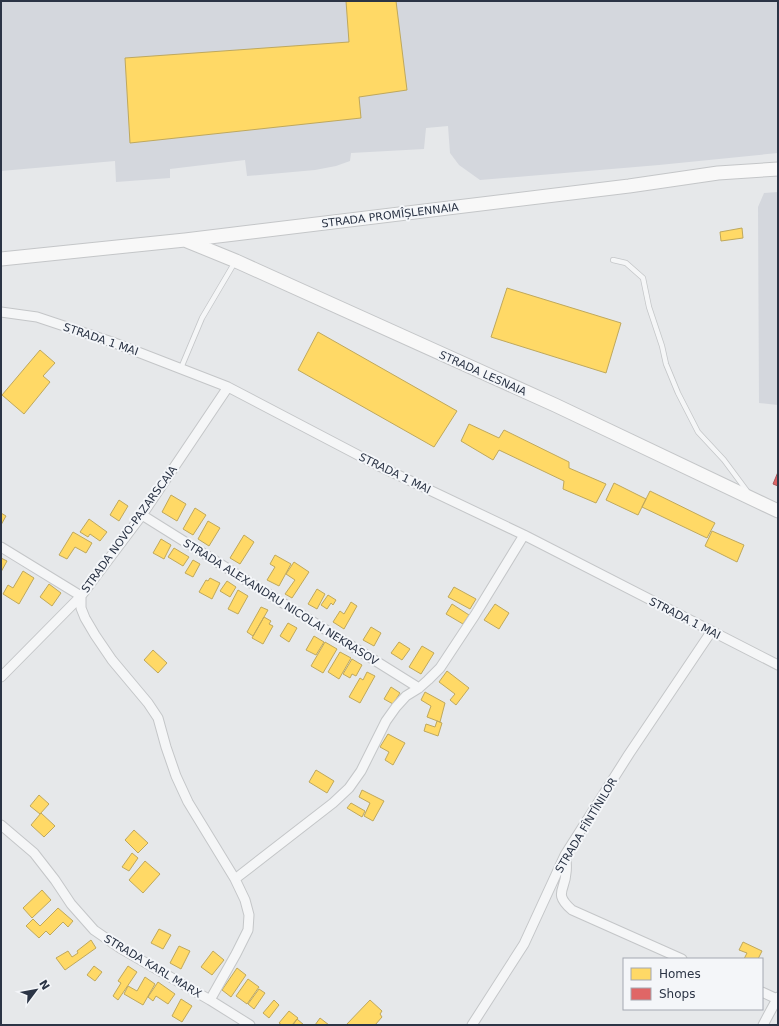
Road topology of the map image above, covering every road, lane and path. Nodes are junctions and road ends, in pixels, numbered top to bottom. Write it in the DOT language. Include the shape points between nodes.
graph roads {
  1 [pos="778,169"];
  2 [pos="185,240"];
  3 [pos="1,259"];
  4 [pos="613,260"];
  5 [pos="236,261"];
  6 [pos="1,312"];
  7 [pos="181,368"];
  8 [pos="228,387"];
  9 [pos="753,499"];
  10 [pos="778,511"];
  11 [pos="142,515"];
  12 [pos="524,535"];
  13 [pos="1,547"];
  14 [pos="81,596"];
  15 [pos="711,632"];
  16 [pos="778,665"];
  17 [pos="1,677"];
  18 [pos="419,688"];
  19 [pos="1,825"];
  20 [pos="565,856"];
  21 [pos="234,879"];
  22 [pos="680,958"];
  23 [pos="763,992"];
  24 [pos="777,998"];
  25 [pos="210,1000"];
  26 [pos="250,1025"];
  27 [pos="472,1025"];
  28 [pos="763,1025"];
  1 -- 2 [label="street, STRADA PROMÎȘLENNAIA" via="718,173"];
  2 -- 3 [label="street, STRADA PROMÎȘLENNAIA"];
  2 -- 5 [label="street, STRADA LESNAIA"];
  4 -- 9 [label="lane" via="626,263 643,278 666,364 678,393 698,432 724,460"];
  5 -- 7 [label="lane" via="202,318"];
  5 -- 9 [label="street, STRADA LESNAIA" via="554,405"];
  6 -- 7 [label="street, STRADA 1 MAI" via="37,317"];
  7 -- 8 [label="street, STRADA 1 MAI"];
  8 -- 11 [label="street, STRADA NOVO-PAZARSCAIA"];
  8 -- 12 [label="street, STRADA 1 MAI" via="377,465"];
  9 -- 10 [label="street, STRADA LESNAIA"];
  11 -- 14 [label="street, STRADA NOVO-PAZARSCAIA"];
  11 -- 18 [label="street, STRADA ALEXANDRU NICOLAI NEKRASOV"];
  12 -- 15 [label="street, STRADA 1 MAI"];
  12 -- 18 [label="street" via="440,668"];
  13 -- 14 [label="street"];
  14 -- 17 [label="street, STRADA NOVO-PAZARSCAIA"];
  14 -- 21 [label="street" via="81,608 95,635 158,718 173,768 188,802"];
  15 -- 16 [label="street, STRADA 1 MAI"];
  15 -- 20 [label="street, STRADA FÎNTÎNILOR" via="629,754"];
  18 -- 21 [label="street" via="406,696 386,721 361,771 349,788"];
  19 -- 25 [label="street, STRADA KARL MARX" via="34,853 71,904 94,930"];
  20 -- 22 [label="street" via="566,874 561,897 564,903 572,910"];
  20 -- 27 [label="street, STRADA FÎNTÎNILOR" via="524,944"];
  21 -- 25 [label="street" via="245,900 249,915 248,930"];
  23 -- 24 [label="street"];
  24 -- 28 [label="street"];
  25 -- 26 [label="street, STRADA KARL MARX"];
}
